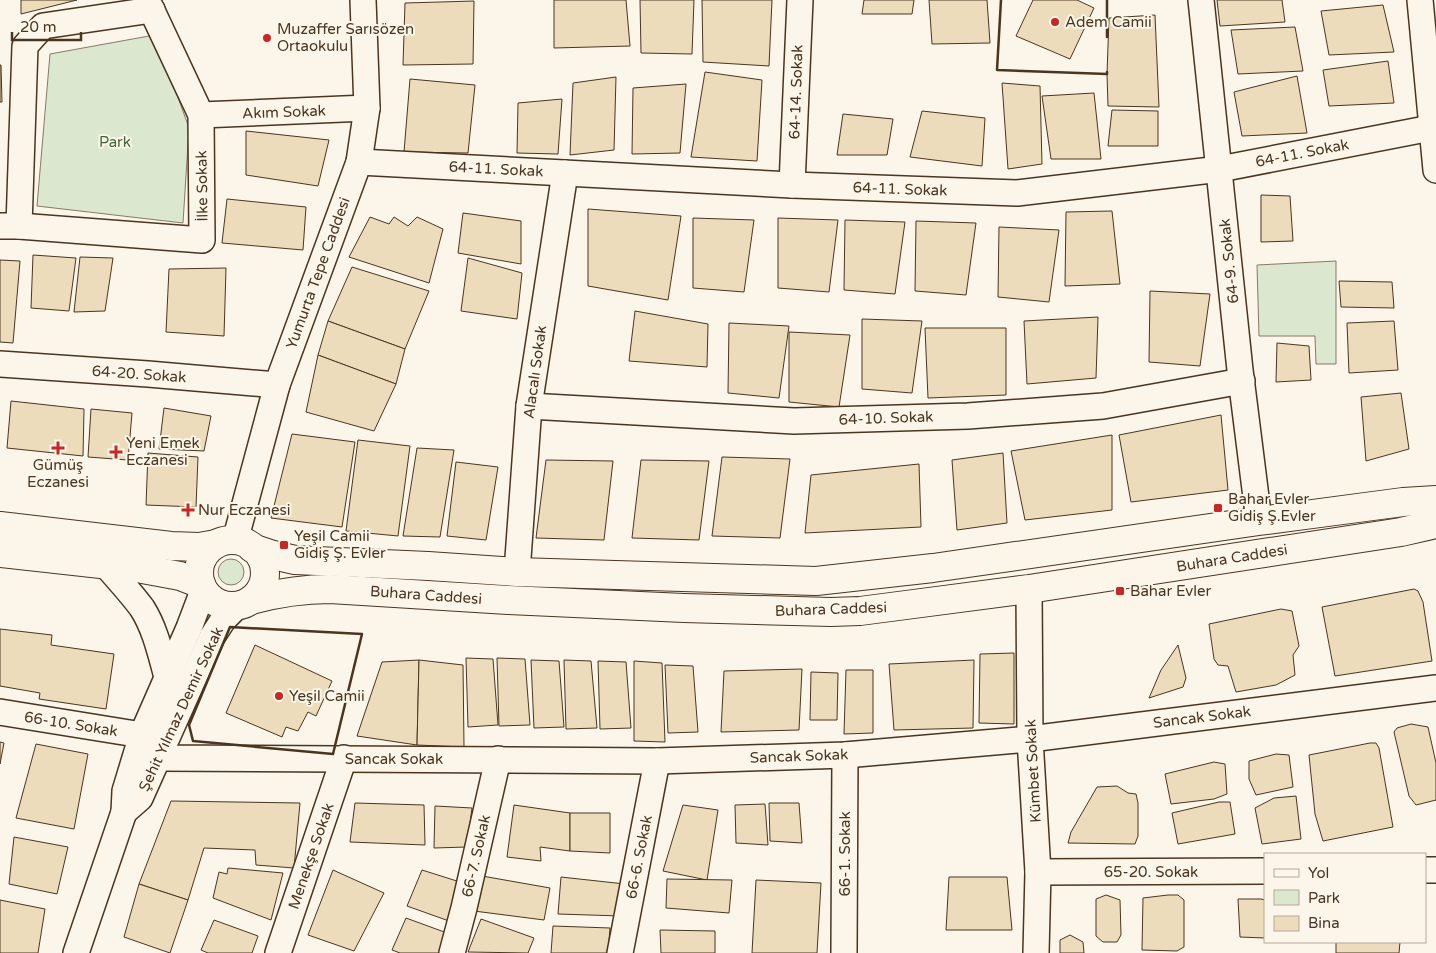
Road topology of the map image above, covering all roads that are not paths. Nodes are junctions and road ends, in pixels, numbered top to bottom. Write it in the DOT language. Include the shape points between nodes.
graph roads {
  1 [pos="363,0"];
  2 [pos="800,0"];
  3 [pos="1202,0"];
  4 [pos="1420,0"];
  5 [pos="150,5"];
  6 [pos="367,108"];
  7 [pos="201,115"];
  8 [pos="1434,128"];
  9 [pos="359,162"];
  10 [pos="1220,169"];
  11 [pos="1436,170"];
  12 [pos="565,173"];
  13 [pos="792,184"];
  14 [pos="9,226"];
  15 [pos="0,364"];
  16 [pos="1242,381"];
  17 [pos="277,386"];
  18 [pos="529,406"];
  19 [pos="1436,491"];
  20 [pos="1436,500"];
  21 [pos="1403,502"];
  22 [pos="1259,521"];
  23 [pos="1436,524"];
  24 [pos="0,526"];
  25 [pos="1401,532"];
  26 [pos="1436,536"];
  27 [pos="234,544"];
  28 [pos="0,553"];
  29 [pos="105,564"];
  30 [pos="517,572"];
  31 [pos="201,586"];
  32 [pos="1029,589"];
  33 [pos="244,603"];
  34 [pos="167,677"];
  35 [pos="1436,688"];
  36 [pos="0,712"];
  37 [pos="1030,739"];
  38 [pos="145,749"];
  39 [pos="846,755"];
  40 [pos="344,758"];
  41 [pos="498,759"];
  42 [pos="657,761"];
  43 [pos="1264,871"];
  44 [pos="1038,872"];
  45 [pos="76,953"];
  46 [pos="278,953"];
  47 [pos="452,953"];
  48 [pos="620,953"];
  49 [pos="844,953"];
  50 [pos="1036,953"];
  1 -- 6 [label="street, Yumurta Tepe Caddesi"];
  2 -- 13 [label="street, 64-14. Sokak"];
  3 -- 10 [label="street, 64-9. Sokak"];
  4 -- 8 [label="street"];
  5 -- 7 [label="street, İlke Sokak"];
  5 -- 14 [label="street" via="42,26 24,46"];
  6 -- 7 [label="street, Akım Sokak"];
  6 -- 9 [label="street, Yumurta Tepe Caddesi"];
  7 -- 14 [label="street, İlke Sokak" via="202,240"];
  8 -- 10 [label="street, 64-11. Sokak"];
  8 -- 11 [label="street"];
  9 -- 12 [label="street, 64-11. Sokak"];
  9 -- 17 [label="street, Yumurta Tepe Caddesi"];
  10 -- 13 [label="street, 64-11. Sokak" via="1017,193"];
  10 -- 16 [label="street, 64-9. Sokak"];
  12 -- 13 [label="street, 64-11. Sokak"];
  12 -- 18 [label="street, Alacalı Sokak"];
  15 -- 17 [label="street, 64-20. Sokak"];
  16 -- 18 [label="street, 64-10. Sokak" via="1103,406 968,416 794,421"];
  16 -- 22 [label="street, 64-9. Sokak"];
  17 -- 27 [label="street, Yumurta Tepe Caddesi"];
  18 -- 30 [label="street, Alacalı Sokak"];
  19 -- 21 [label="main road"];
  20 -- 21 [label="main road, Buhara Caddesi"];
  21 -- 22 [label="main road, Buhara Caddesi"];
  22 -- 30 [label="main road, Buhara Caddesi" via="933,568 816,581"];
  23 -- 25 [label="main road, Buhara Caddesi"];
  24 -- 27 [label="main road, Buhara Caddesi" via="171,546"];
  25 -- 26 [label="main road"];
  25 -- 32 [label="main road, Buhara Caddesi"];
  27 -- 30 [label="main road, Buhara Caddesi" via="295,560"];
  27 -- 31 [label="main road" via="206,552 198,575"];
  27 -- 33 [label="main road" via="257,552 263,564 260,590"];
  28 -- 29 [label="main road"];
  29 -- 31 [label="main road" via="173,574"];
  29 -- 34 [label="street" via="143,610"];
  31 -- 33 [label="main road" via="209,598 226,606"];
  31 -- 34 [label="street, Şehit Yılmaz Demir Sokak" via="196,609"];
  32 -- 33 [label="main road, Buhara Caddesi" via="831,612 528,601 330,589 277,593"];
  32 -- 37 [label="street, Kümbet Sokak"];
  33 -- 38 [label="street, Şehit Yılmaz Demir Sokak" via="223,620"];
  34 -- 38 [label="street, Şehit Yılmaz Demir Sokak"];
  35 -- 37 [label="street, Sancak Sokak"];
  36 -- 38 [label="street, 66-10. Sokak"];
  37 -- 39 [label="street, Sancak Sokak"];
  37 -- 44 [label="street, Kümbet Sokak"];
  38 -- 40 [label="street, Sancak Sokak"];
  38 -- 45 [label="street, Şehit Yılmaz Demir Sokak" via="140,798 124,812"];
  39 -- 42 [label="street, Sancak Sokak"];
  39 -- 49 [label="street, 66-1. Sokak"];
  40 -- 41 [label="street, Sancak Sokak"];
  40 -- 46 [label="street, Menekşe Sokak"];
  41 -- 42 [label="street, Sancak Sokak"];
  41 -- 47 [label="street, 66-7. Sokak"];
  42 -- 48 [label="street, 66-6. Sokak"];
  43 -- 44 [label="street, 65-20. Sokak"];
  44 -- 50 [label="street, Kümbet Sokak"];
}
